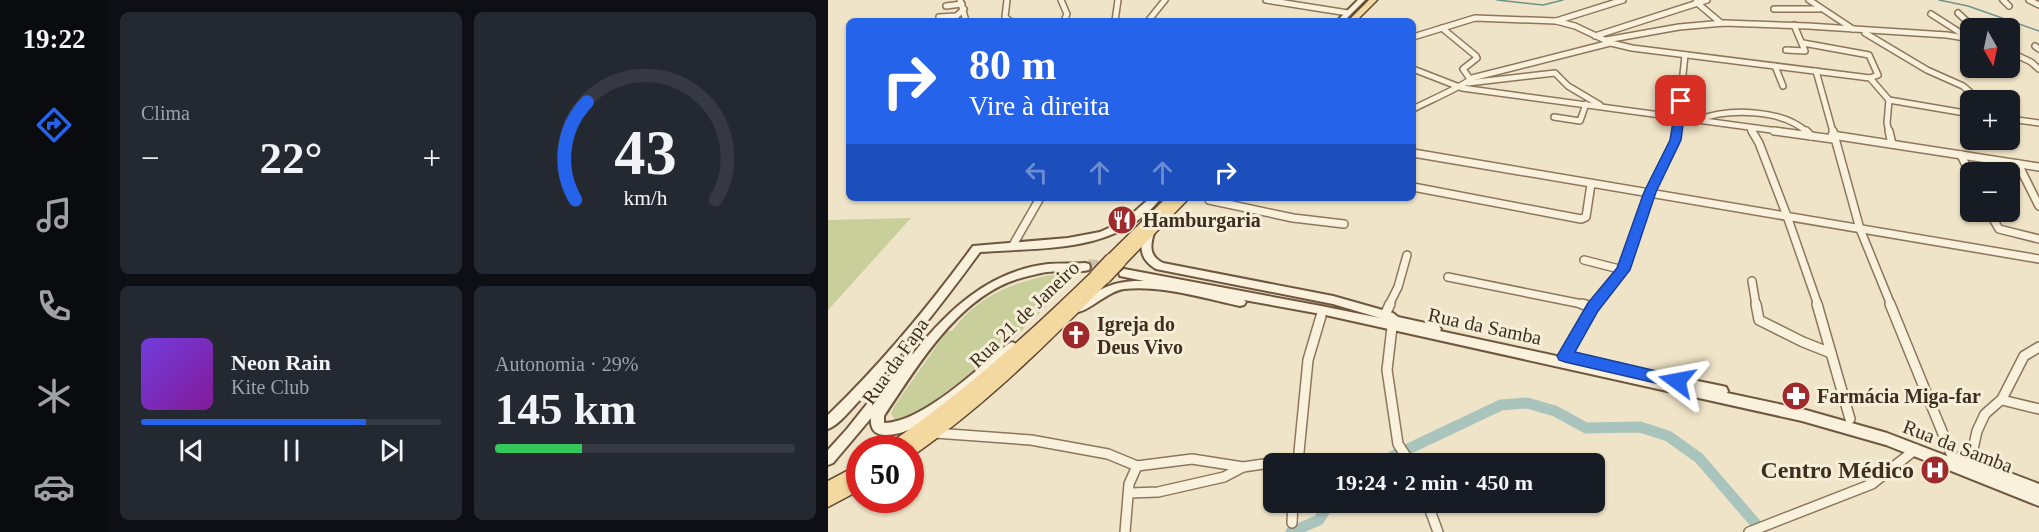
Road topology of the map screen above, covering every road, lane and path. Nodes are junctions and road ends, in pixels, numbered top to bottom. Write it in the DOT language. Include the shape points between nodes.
graph roads {
  1 [pos="1007,0"];
  2 [pos="1061,0"];
  3 [pos="1118,0"];
  4 [pos="1165,0"];
  5 [pos="1266,0"];
  6 [pos="1362,0"];
  7 [pos="1373,0"];
  8 [pos="1381,0"];
  9 [pos="1623,0"];
  10 [pos="1688,0"];
  11 [pos="1707,0"];
  12 [pos="1809,0"];
  13 [pos="2003,0"];
  14 [pos="2029,0"];
  15 [pos="1695,3"];
  16 [pos="962,4"];
  17 [pos="2039,4"];
  18 [pos="946,6"];
  19 [pos="2009,6"];
  20 [pos="1774,9"];
  21 [pos="1821,9"];
  22 [pos="1958,13"];
  23 [pos="1931,14"];
  24 [pos="957,16"];
  25 [pos="939,17"];
  26 [pos="1350,17"];
  27 [pos="955,18"];
  28 [pos="1006,18"];
  29 [pos="1065,18"];
  30 [pos="1115,18"];
  31 [pos="1150,18"];
  32 [pos="1363,18"];
  33 [pos="1963,18"];
  34 [pos="1556,21"];
  35 [pos="1721,23"];
  36 [pos="1794,25"];
  37 [pos="1442,28"];
  38 [pos="1854,29"];
  39 [pos="1862,31"];
  40 [pos="1960,32"];
  41 [pos="1416,36"];
  42 [pos="1595,36"];
  43 [pos="1960,37"];
  44 [pos="1605,40"];
  45 [pos="1611,43"];
  46 [pos="1803,43"];
  47 [pos="1786,50"];
  48 [pos="1685,55"];
  49 [pos="2020,57"];
  50 [pos="2031,62"];
  51 [pos="2039,63"];
  52 [pos="1775,66"];
  53 [pos="2039,69"];
  54 [pos="1416,70"];
  55 [pos="1816,72"];
  56 [pos="1870,78"];
  57 [pos="1469,81"];
  58 [pos="1454,86"];
  59 [pos="1783,86"];
  60 [pos="1968,90"];
  61 [pos="1889,100"];
  62 [pos="1586,104"];
  63 [pos="1601,106"];
  64 [pos="1416,108"];
  65 [pos="1960,112"];
  66 [pos="1554,117"];
  67 [pos="1678,117"];
  68 [pos="1698,120"];
  69 [pos="2020,120"];
  70 [pos="2039,123"];
  71 [pos="1750,128"];
  72 [pos="1811,136"];
  73 [pos="1833,137"];
  74 [pos="1892,144"];
  75 [pos="1416,154"];
  76 [pos="1961,155"];
  77 [pos="1964,162"];
  78 [pos="2005,162"];
  79 [pos="2020,164"];
  80 [pos="2039,167"];
  81 [pos="2020,168"];
  82 [pos="1591,183"];
  83 [pos="1416,188"];
  84 [pos="1650,192"];
  85 [pos="1038,201"];
  86 [pos="1153,201"];
  87 [pos="1170,201"];
  88 [pos="1181,201"];
  89 [pos="1216,201"];
  90 [pos="2039,206"];
  91 [pos="1787,216"];
  92 [pos="1995,222"];
  93 [pos="1344,224"];
  94 [pos="1860,229"];
  95 [pos="1149,233"];
  96 [pos="2039,239"];
  97 [pos="1013,245"];
  98 [pos="1407,255"];
  99 [pos="1584,260"];
  100 [pos="2039,260"];
  101 [pos="1120,266"];
  102 [pos="1623,270"];
  103 [pos="1094,271"];
  104 [pos="1448,278"];
  105 [pos="1752,281"];
  106 [pos="1593,307"];
  107 [pos="1060,310"];
  108 [pos="1385,315"];
  109 [pos="1321,316"];
  110 [pos="1057,326"];
  111 [pos="1410,326"];
  112 [pos="1392,327"];
  113 [pos="2039,347"];
  114 [pos="1831,353"];
  115 [pos="1565,356"];
  116 [pos="2002,400"];
  117 [pos="2039,409"];
  118 [pos="1850,419"];
  119 [pos="828,423"];
  120 [pos="933,433"];
  121 [pos="913,435"];
  122 [pos="924,439"];
  123 [pos="1916,449"];
  124 [pos="1299,453"];
  125 [pos="1404,453"];
  126 [pos="1952,456"];
  127 [pos="828,459"];
  128 [pos="1970,463"];
  129 [pos="1263,465"];
  130 [pos="1137,466"];
  131 [pos="1243,467"];
  132 [pos="846,479"];
  133 [pos="828,489"];
  134 [pos="846,489"];
  135 [pos="2039,490"];
  136 [pos="1130,493"];
  137 [pos="828,499"];
  138 [pos="2039,499"];
  139 [pos="1292,513"];
  140 [pos="1431,513"];
  141 [pos="1292,523"];
  142 [pos="1125,532"];
  143 [pos="1438,532"];
  144 [pos="1749,532"];
  1 -- 28 [label="street"];
  2 -- 29 [label="street"];
  3 -- 30 [label="street"];
  4 -- 31 [label="street"];
  5 -- 26 [label="street"];
  6 -- 26 [label="main road"];
  7 -- 26 [label="main road"];
  8 -- 32 [label="main road"];
  9 -- 34 [label="street"];
  10 -- 15 [label="street"];
  11 -- 15 [label="street"];
  12 -- 21 [label="street"];
  13 -- 19 [label="street"];
  14 -- 17 [label="street"];
  15 -- 35 [label="street"];
  15 -- 42 [label="street"];
  16 -- 18 [label="street"];
  16 -- 24 [label="street"];
  20 -- 21 [label="street"];
  21 -- 38 [label="street"];
  22 -- 33 [label="street"];
  23 -- 40 [label="street"];
  24 -- 25 [label="street"];
  24 -- 27 [label="street"];
  34 -- 37 [label="street" via="1475,18"];
  34 -- 42 [label="street"];
  35 -- 36 [label="street"];
  35 -- 44 [label="street"];
  36 -- 38 [label="street"];
  36 -- 46 [label="street"];
  37 -- 41 [label="street"];
  37 -- 57 [label="street" via="1476,56 1462,69"];
  38 -- 39 [label="street"];
  39 -- 43 [label="street"];
  39 -- 60 [label="street"];
  42 -- 44 [label="street"];
  44 -- 45 [label="street"];
  45 -- 48 [label="street"];
  45 -- 57 [label="street" via="1580,48"];
  46 -- 47 [label="street" via="1804,52"];
  46 -- 56 [label="street" via="1869,55 1878,75"];
  48 -- 52 [label="street"];
  48 -- 67 [label="street"];
  49 -- 50 [label="street"];
  50 -- 51 [label="street"];
  50 -- 53 [label="street"];
  52 -- 55 [label="street"];
  52 -- 59 [label="street"];
  54 -- 58 [label="street"];
  55 -- 56 [label="street"];
  55 -- 73 [label="street"];
  56 -- 61 [label="street"];
  57 -- 58 [label="street"];
  57 -- 63 [label="street" via="1494,82 1555,73"];
  58 -- 62 [label="street"];
  58 -- 64 [label="street"];
  61 -- 65 [label="street"];
  61 -- 74 [label="street" via="1887,123"];
  62 -- 63 [label="street"];
  62 -- 66 [label="street" via="1580,121"];
  63 -- 67 [label="street"];
  67 -- 68 [label="street"];
  67 -- 84 [label="street" via="1673,149"];
  68 -- 71 [label="street"];
  68 -- 72 [label="street" via="1717,113 1746,114 1794,123"];
  69 -- 70 [label="street"];
  71 -- 72 [label="street"];
  71 -- 91 [label="street"];
  72 -- 73 [label="street"];
  73 -- 74 [label="street"];
  73 -- 94 [label="street"];
  74 -- 76 [label="street"];
  75 -- 82 [label="street"];
  76 -- 77 [label="street"];
  76 -- 78 [label="street"];
  79 -- 80 [label="street"];
  81 -- 90 [label="street"];
  82 -- 83 [label="street" via="1586,217 1581,219"];
  82 -- 84 [label="street"];
  84 -- 91 [label="street"];
  84 -- 102 [label="street"];
  85 -- 97 [label="street"];
  86 -- 97 [label="main road, Rua 21 de Janeiro" via="1126,225 1108,234"];
  87 -- 101 [label="main road, Rua 21 de Janeiro"];
  88 -- 95 [label="main road, Rua 21 de Janeiro"];
  89 -- 93 [label="street"];
  91 -- 94 [label="street"];
  91 -- 114 [label="street"];
  92 -- 96 [label="street" via="1999,229"];
  94 -- 100 [label="street"];
  94 -- 126 [label="street"];
  95 -- 101 [label="main road, Rua 21 de Janeiro"];
  95 -- 108 [label="main road" via="1145,254 1160,266 1333,300"];
  97 -- 119 [label="main road, Rua 21 de Janeiro" via="977,249 895,354"];
  98 -- 108 [label="street"];
  99 -- 102 [label="street"];
  101 -- 103 [label="main road, Rua 21 de Janeiro, bridge"];
  101 -- 111 [label="main road, Rua da Samba"];
  102 -- 106 [label="street"];
  103 -- 107 [label="main road, Rua 21 de Janeiro"];
  103 -- 107 [label="main road, Rua da Fapa" via="1053,267 1025,272 1003,280 971,300 918,358 878,415 877,425 891,430 913,423"];
  103 -- 110 [label="main road"];
  103 -- 127 [label="main road, Rua da Fapa" via="1061,262 1030,267 997,278 970,294 932,328"];
  104 -- 106 [label="street"];
  105 -- 114 [label="street" via="1760,321"];
  106 -- 115 [label="street"];
  107 -- 121 [label="main road, Rua 21 de Janeiro" via="976,389"];
  108 -- 111 [label="main road"];
  109 -- 110 [label="main road" via="1129,284 1101,292"];
  109 -- 112 [label="main road"];
  109 -- 124 [label="street" via="1308,360"];
  110 -- 120 [label="main road" via="1009,373"];
  111 -- 112 [label="main road"];
  111 -- 115 [label="main road, Rua da Samba"];
  111 -- 123 [label="main road, Rua da Samba" via="1802,415"];
  112 -- 125 [label="street" via="1387,370 1398,444"];
  113 -- 116 [label="street" via="2015,368"];
  114 -- 118 [label="street"];
  115 -- 118 [label="main road, Rua da Samba"];
  116 -- 117 [label="street"];
  116 -- 128 [label="street" via="1982,421"];
  118 -- 126 [label="main road"];
  120 -- 122 [label="main road"];
  120 -- 130 [label="street" via="1031,440 1108,454"];
  123 -- 138 [label="main road, Rua da Samba"];
  123 -- 144 [label="street" via="1872,484"];
  126 -- 128 [label="main road"];
  128 -- 135 [label="main road"];
  129 -- 131 [label="street"];
  130 -- 131 [label="street" via="1192,459"];
  130 -- 136 [label="street" via="1129,484"];
  131 -- 136 [label="street" via="1200,483"];
  132 -- 133 [label="main road"];
  134 -- 137 [label="main road"];
  136 -- 142 [label="street"];
  139 -- 141 [label="street"];
  140 -- 143 [label="street"];
}
